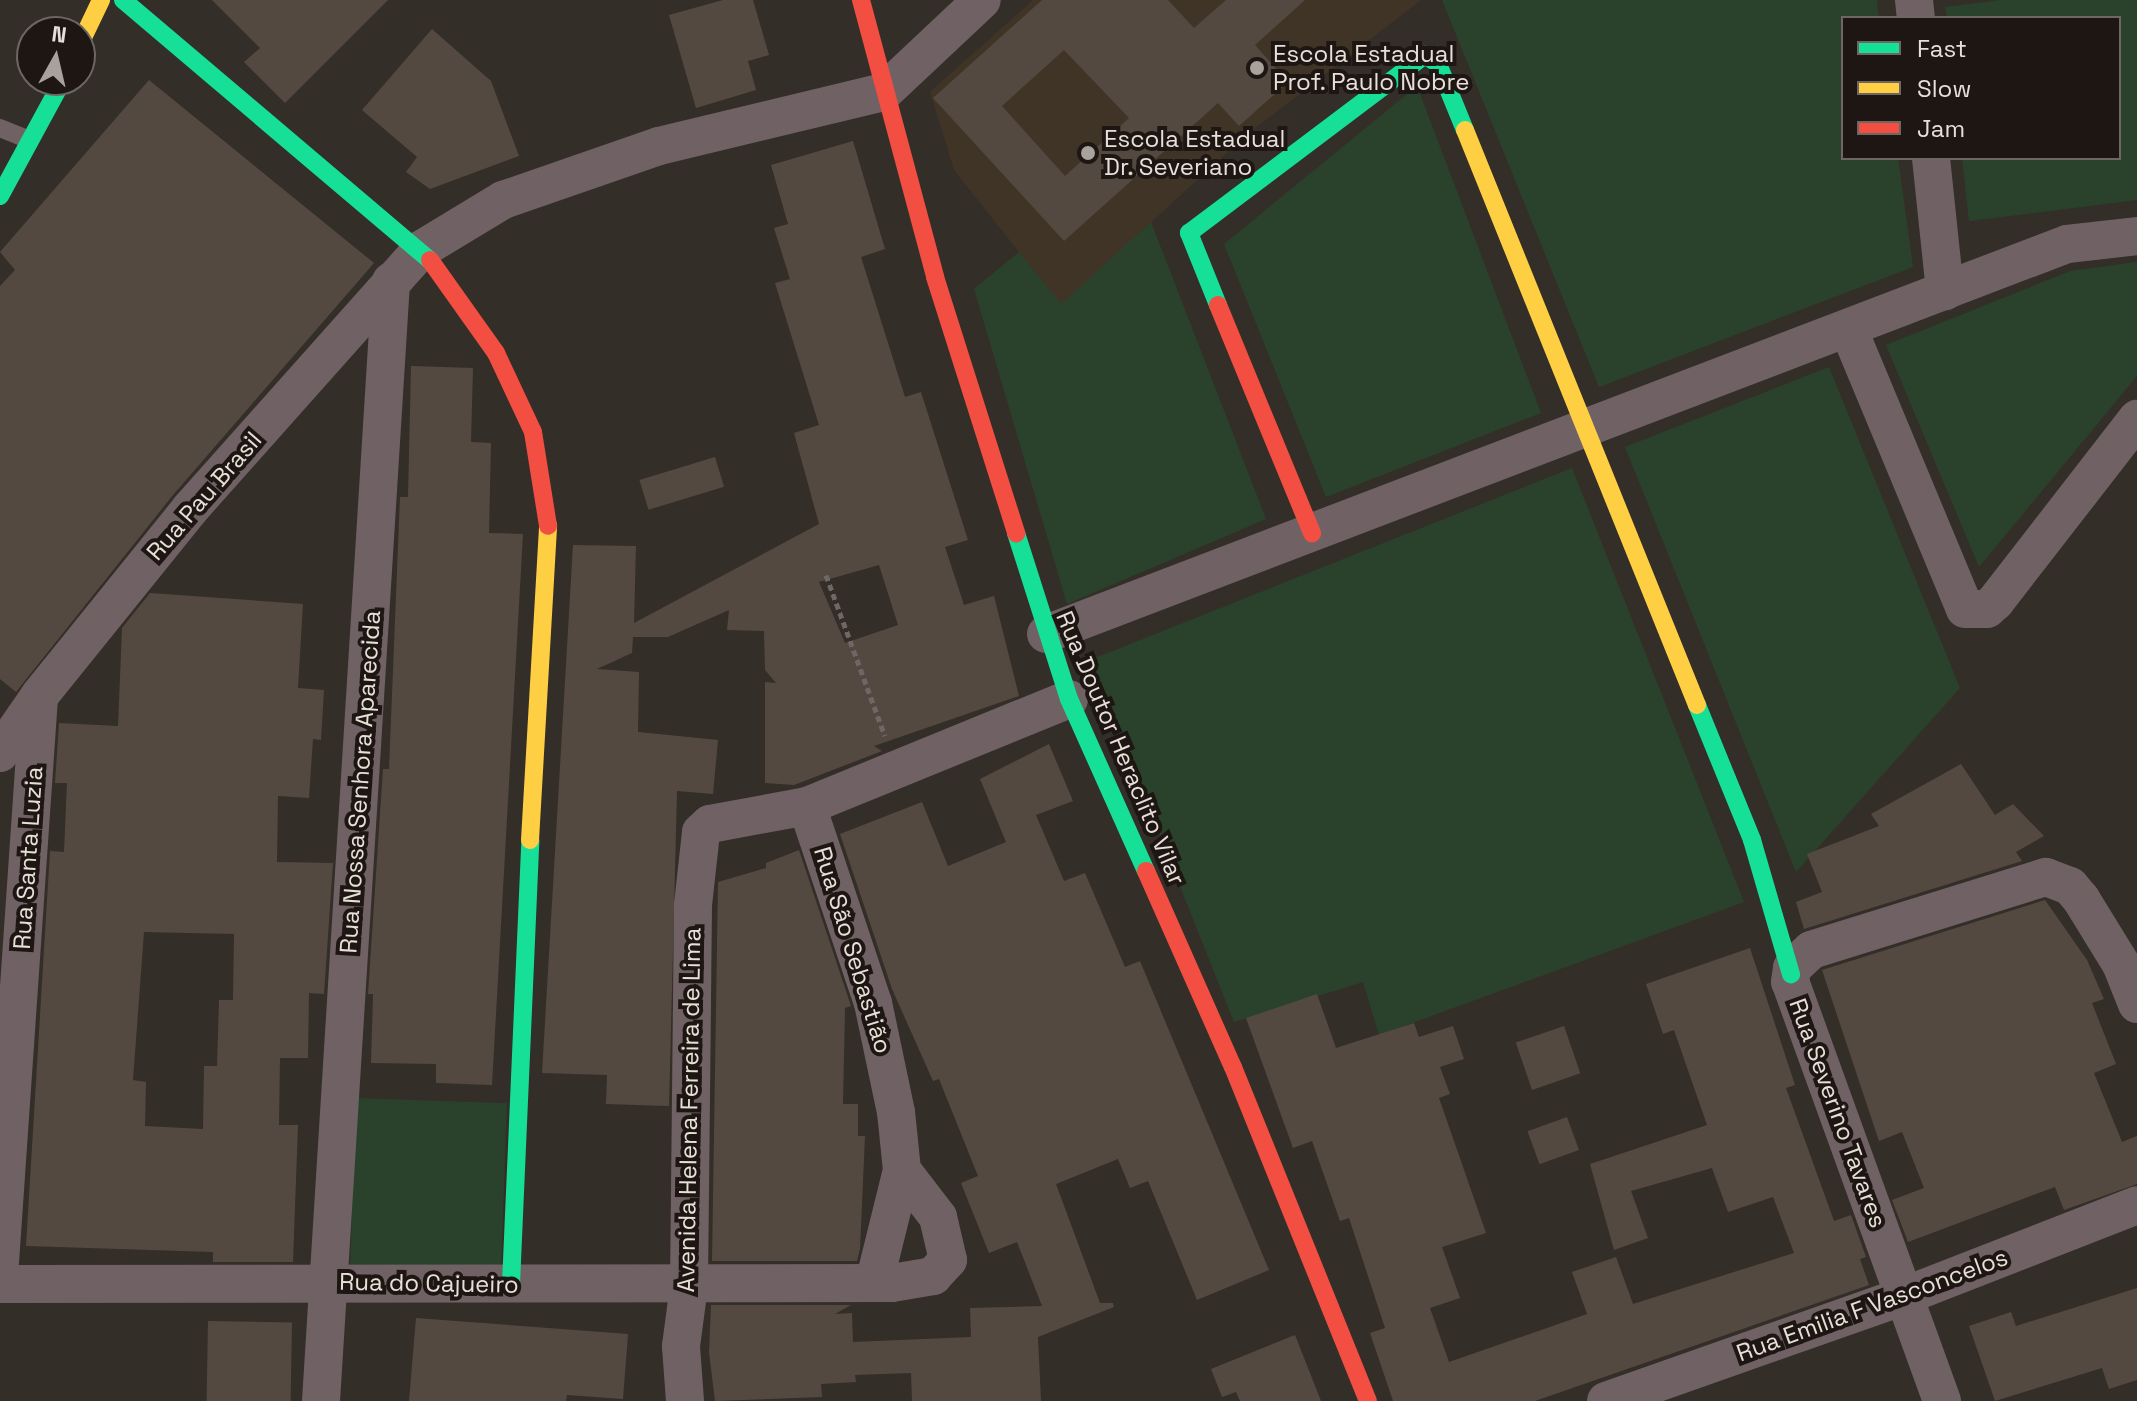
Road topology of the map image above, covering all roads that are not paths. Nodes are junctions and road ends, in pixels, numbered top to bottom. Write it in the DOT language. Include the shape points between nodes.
graph roads {
  1 [pos="123,0"];
  2 [pos="861,0"];
  3 [pos="982,0"];
  4 [pos="884,92"];
  5 [pos="54,96"];
  6 [pos="0,128"];
  7 [pos="29,140"];
  8 [pos="1931,160"];
  9 [pos="0,196"];
  10 [pos="2137,236"];
  11 [pos="422,249"];
  12 [pos="391,281"];
  13 [pos="1945,291"];
  14 [pos="1848,328"];
  15 [pos="2137,419"];
  16 [pos="1586,428"];
  17 [pos="1312,533"];
  18 [pos="1046,634"];
  19 [pos="40,695"];
  20 [pos="1069,699"];
  21 [pos="0,753"];
  22 [pos="807,806"];
  23 [pos="2129,957"];
  24 [pos="1791,974"];
  25 [pos="2137,1004"];
  26 [pos="902,1170"];
  27 [pos="2137,1205"];
  28 [pos="0,1262"];
  29 [pos="329,1282"];
  30 [pos="0,1284"];
  31 [pos="511,1284"];
  32 [pos="866,1284"];
  33 [pos="689,1286"];
  34 [pos="1904,1296"];
  35 [pos="321,1401"];
  36 [pos="685,1401"];
  37 [pos="1368,1401"];
  38 [pos="1606,1401"];
  39 [pos="1942,1401"];
  1 -- 11 [label="street"];
  2 -- 4 [label="street, Rua Doutor Heraclito Vilar"];
  3 -- 4 [label="street"];
  4 -- 11 [label="street, Rua Pau Brasil" via="659,146 503,200"];
  4 -- 18 [label="street, Rua Doutor Heraclito Vilar" via="935,277"];
  5 -- 7 [label="street"];
  6 -- 7 [label="lane"];
  7 -- 9 [label="street"];
  8 -- 13 [label="street"];
  10 -- 13 [label="street" via="2067,244"];
  11 -- 12 [label="street, Rua Pau Brasil"];
  11 -- 31 [label="street" via="475,320 520,399 533,432 548,518 519,1002"];
  12 -- 19 [label="street, Rua Pau Brasil" via="190,509"];
  12 -- 29 [label="street, Rua Nossa Senhora Aparecida"];
  13 -- 14 [label="street"];
  14 -- 15 [label="street" via="1965,609 1987,609 1995,602"];
  14 -- 16 [label="street"];
  16 -- 17 [label="street"];
  16 -- 17 [label="street" via="1438,64 1422,55 1189,233"];
  16 -- 24 [label="street" via="1752,840"];
  17 -- 18 [label="street"];
  18 -- 20 [label="street, Rua Doutor Heraclito Vilar"];
  19 -- 21 [label="street, Rua Pau Brasil"];
  19 -- 28 [label="street, Rua Santa Luzia"];
  20 -- 22 [label="street"];
  20 -- 37 [label="street, Rua Doutor Heraclito Vilar" via="1233,1067"];
  22 -- 26 [label="street, Rua São Sebastião" via="888,1061"];
  22 -- 33 [label="street, Avenida Helena Ferreira de Lima" via="710,824 696,844"];
  23 -- 24 [label="street, Rua Severino Tavares" via="2070,886 2046,877 1811,950"];
  23 -- 25 [label="street, Rua Severino Tavares"];
  24 -- 34 [label="street, Rua Severino Tavares"];
  26 -- 32 [label="street, Rua São Sebastião"];
  26 -- 32 [label="street" via="938,1217 948,1260 933,1276"];
  27 -- 34 [label="street, Rua Emilia F Vasconcelos"];
  29 -- 30 [label="street, Rua do Cajueiro"];
  29 -- 31 [label="street, Rua do Cajueiro"];
  29 -- 35 [label="street, Rua Nossa Senhora Aparecida"];
  31 -- 33 [label="street, Rua do Cajueiro"];
  32 -- 33 [label="street, Rua do Cajueiro"];
  33 -- 36 [label="street, Avenida Helena Ferreira de Lima" via="682,1324"];
  34 -- 38 [label="street, Rua Emilia F Vasconcelos"];
  34 -- 39 [label="street, Rua Severino Tavares"];
}
